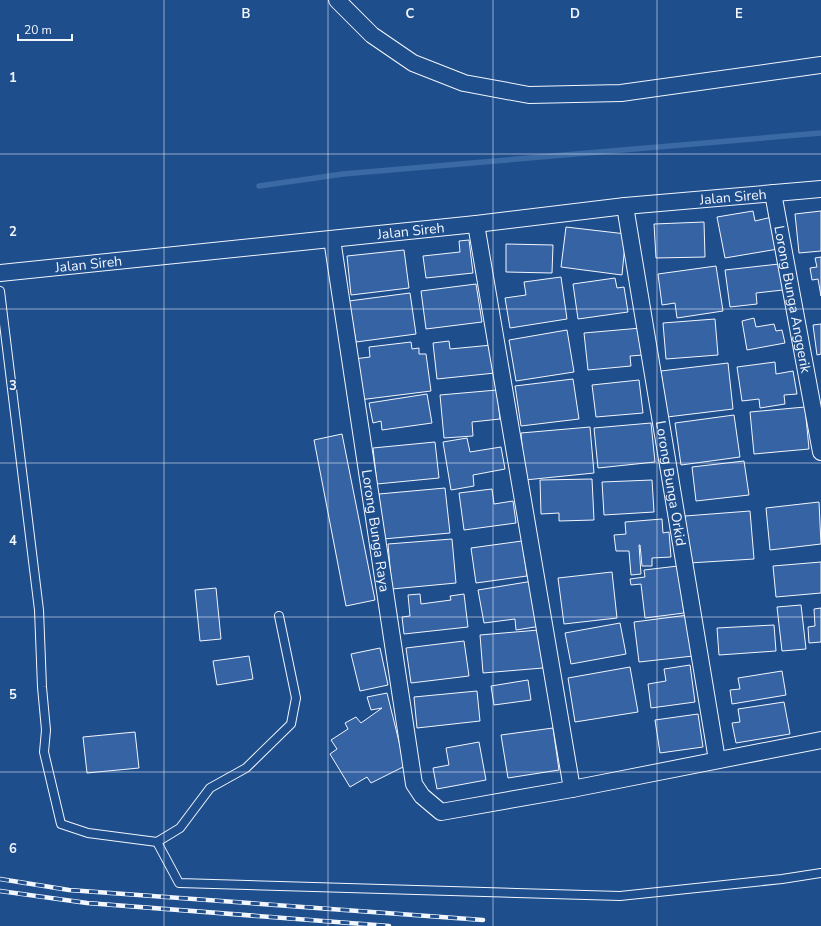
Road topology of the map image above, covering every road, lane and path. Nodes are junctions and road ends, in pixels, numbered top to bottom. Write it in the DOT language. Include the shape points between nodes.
graph roads {
  1 [pos="338,0"];
  2 [pos="821,65"];
  3 [pos="821,189"];
  4 [pos="774,193"];
  5 [pos="625,206"];
  6 [pos="476,224"];
  7 [pos="332,239"];
  8 [pos="0,273"];
  9 [pos="0,291"];
  10 [pos="821,452"];
  11 [pos="278,616"];
  12 [pos="821,740"];
  13 [pos="717,760"];
  14 [pos="572,789"];
  15 [pos="157,842"];
  16 [pos="821,873"];
  1 -- 2 [label="street" via="372,35 413,63 464,83 529,96 621,93"];
  3 -- 4 [label="street, Jalan Sireh"];
  4 -- 5 [label="street, Jalan Sireh"];
  4 -- 10 [label="street, Lorong Bunga Anggerik"];
  5 -- 6 [label="street, Jalan Sireh"];
  5 -- 13 [label="street, Lorong Bunga Orkid"];
  6 -- 7 [label="street, Jalan Sireh"];
  6 -- 14 [label="street"];
  7 -- 8 [label="street, Jalan Sireh"];
  7 -- 14 [label="street, Lorong Bunga Raya" via="414,784 422,796 441,812"];
  9 -- 15 [label="lane" via="39,610 46,730 44,752 61,824 88,833"];
  11 -- 15 [label="lane" via="296,698 292,724 246,768 210,788 180,828"];
  12 -- 13 [label="street"];
  13 -- 14 [label="street"];
  15 -- 16 [label="lane" via="178,883 620,896"];
}
